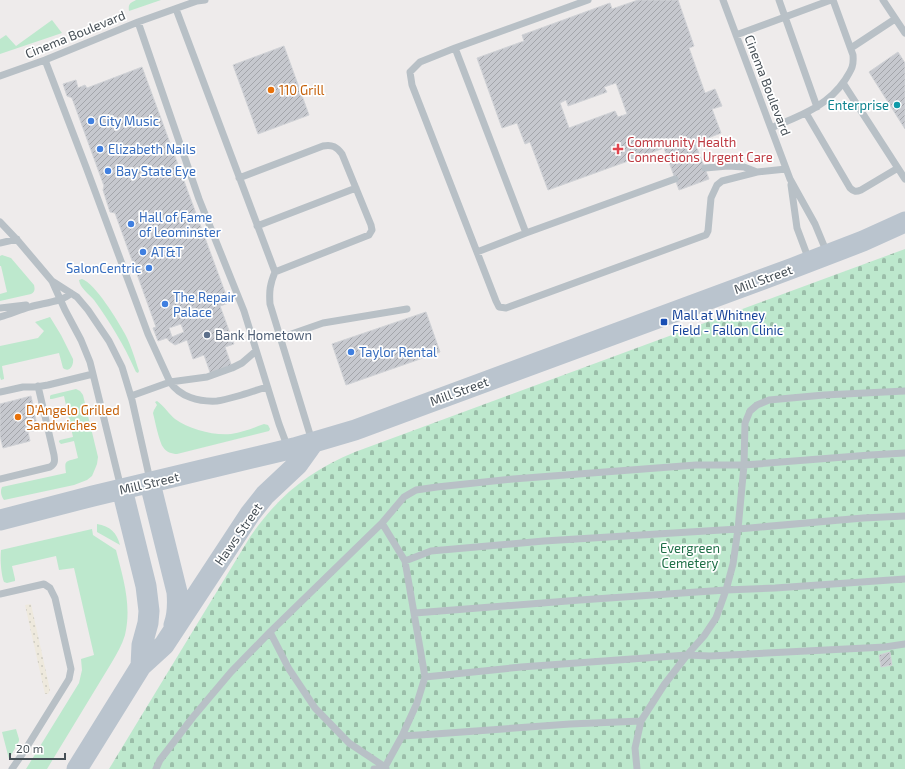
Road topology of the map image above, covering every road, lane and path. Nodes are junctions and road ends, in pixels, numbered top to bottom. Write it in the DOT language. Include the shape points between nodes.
graph roads {
  1 [pos="205,0"];
  2 [pos="588,0"];
  3 [pos="723,0"];
  4 [pos="779,0"];
  5 [pos="832,0"];
  6 [pos="883,0"];
  7 [pos="176,9"];
  8 [pos="785,17"];
  9 [pos="895,19"];
  10 [pos="138,22"];
  11 [pos="905,34"];
  12 [pos="736,35"];
  13 [pos="455,48"];
  14 [pos="851,48"];
  15 [pos="45,60"];
  16 [pos="0,76"];
  17 [pos="843,83"];
  18 [pos="816,107"];
  19 [pos="806,113"];
  20 [pos="771,128"];
  21 [pos="705,168"];
  22 [pos="898,168"];
  23 [pos="786,169"];
  24 [pos="757,172"];
  25 [pos="239,178"];
  26 [pos="675,179"];
  27 [pos="790,179"];
  28 [pos="905,179"];
  29 [pos="356,188"];
  30 [pos="0,222"];
  31 [pos="905,222"];
  32 [pos="257,226"];
  33 [pos="526,233"];
  34 [pos="17,239"];
  35 [pos="0,244"];
  36 [pos="476,252"];
  37 [pos="818,258"];
  38 [pos="275,272"];
  39 [pos="52,281"];
  40 [pos="71,293"];
  41 [pos="59,300"];
  42 [pos="38,305"];
  43 [pos="0,308"];
  44 [pos="407,309"];
  45 [pos="0,317"];
  46 [pos="280,338"];
  47 [pos="256,351"];
  48 [pos="93,374"];
  49 [pos="170,382"];
  50 [pos="38,386"];
  51 [pos="267,387"];
  52 [pos="905,391"];
  53 [pos="0,392"];
  54 [pos="131,396"];
  55 [pos="313,443"];
  56 [pos="288,450"];
  57 [pos="905,454"];
  58 [pos="744,465"];
  59 [pos="0,479"];
  60 [pos="150,483"];
  61 [pos="122,490"];
  62 [pos="905,516"];
  63 [pos="0,520"];
  64 [pos="382,523"];
  65 [pos="738,529"];
  66 [pos="405,561"];
  67 [pos="905,579"];
  68 [pos="726,590"];
  69 [pos="0,594"];
  70 [pos="415,613"];
  71 [pos="270,632"];
  72 [pos="171,633"];
  73 [pos="905,644"];
  74 [pos="686,654"];
  75 [pos="141,666"];
  76 [pos="425,677"];
  77 [pos="641,721"];
  78 [pos="402,736"];
  79 [pos="386,768"];
  80 [pos="12,769"];
  81 [pos="77,769"];
  82 [pos="156,769"];
  83 [pos="374,769"];
  84 [pos="637,769"];
  1 -- 7 [label="lane, Cinema Boulevard"];
  2 -- 13 [label="lane"];
  3 -- 12 [label="lane, Cinema Boulevard"];
  4 -- 8 [label="lane"];
  5 -- 8 [label="lane"];
  5 -- 14 [label="lane"];
  6 -- 9 [label="lane"];
  7 -- 10 [label="lane, Cinema Boulevard"];
  7 -- 25 [label="lane"];
  8 -- 12 [label="lane"];
  8 -- 18 [label="lane"];
  9 -- 11 [label="lane"];
  9 -- 14 [label="lane"];
  10 -- 15 [label="lane, Cinema Boulevard"];
  10 -- 47 [label="lane" via="199,198 244,311"];
  12 -- 20 [label="lane, Cinema Boulevard"];
  13 -- 33 [label="lane"];
  13 -- 36 [label="lane" via="420,62 410,72 412,85"];
  14 -- 17 [label="lane" via="852,68"];
  15 -- 16 [label="lane, Cinema Boulevard"];
  15 -- 49 [label="lane" via="148,334"];
  17 -- 18 [label="lane" via="831,97"];
  17 -- 22 [label="lane"];
  18 -- 19 [label="lane"];
  19 -- 20 [label="lane"];
  19 -- 22 [label="lane" via="853,191 861,190"];
  20 -- 23 [label="lane, Cinema Boulevard"];
  21 -- 24 [label="lane" via="744,167"];
  22 -- 28 [label="lane"];
  23 -- 24 [label="lane"];
  23 -- 27 [label="lane, Cinema Boulevard"];
  24 -- 36 [label="lane" via="722,181 717,185 711,198 706,235 506,308 499,307"];
  25 -- 29 [label="lane" via="328,145 334,146 342,154"];
  25 -- 32 [label="lane"];
  26 -- 33 [label="lane"];
  27 -- 37 [label="lane" via="815,224"];
  27 -- 37 [label="lane" via="798,228"];
  29 -- 32 [label="lane"];
  29 -- 38 [label="lane" via="371,225 369,235"];
  30 -- 34 [label="lane"];
  31 -- 37 [label="main road, Mill Street"];
  32 -- 38 [label="lane"];
  33 -- 36 [label="lane"];
  34 -- 35 [label="lane"];
  34 -- 39 [label="lane"];
  37 -- 55 [label="main road, Mill Street" via="355,430"];
  38 -- 46 [label="lane" via="269,293"];
  39 -- 40 [label="lane"];
  39 -- 41 [label="lane"];
  40 -- 41 [label="lane"];
  40 -- 54 [label="lane" via="88,310 109,342 122,366"];
  41 -- 42 [label="lane"];
  41 -- 48 [label="lane" via="81,340"];
  42 -- 43 [label="lane"];
  42 -- 45 [label="lane"];
  44 -- 46 [label="lane" via="323,323"];
  46 -- 55 [label="lane"];
  47 -- 49 [label="lane" via="232,368 207,377"];
  47 -- 51 [label="lane"];
  48 -- 50 [label="lane"];
  48 -- 61 [label="lane"];
  49 -- 51 [label="lane" via="182,394 212,401"];
  49 -- 54 [label="lane"];
  50 -- 53 [label="lane"];
  50 -- 59 [label="lane" via="54,463 50,467"];
  51 -- 56 [label="lane"];
  52 -- 58 [label="lane" via="769,400 757,405 750,411 745,423"];
  54 -- 60 [label="lane"];
  55 -- 56 [label="main road, Mill Street"];
  55 -- 72 [label="main road, Haws Street" via="298,464 250,514"];
  56 -- 60 [label="main road, Mill Street"];
  57 -- 58 [label="lane"];
  58 -- 64 [label="lane" via="696,465 437,486 416,490 404,497"];
  58 -- 65 [label="lane"];
  60 -- 61 [label="main road, Mill Street"];
  60 -- 72 [label="main road, Haws Street" via="178,597 178,613"];
  61 -- 63 [label="main road, Mill Street"];
  61 -- 75 [label="main road, Haws Street" via="148,599 148,623 142,645"];
  62 -- 65 [label="lane"];
  64 -- 66 [label="lane"];
  64 -- 71 [label="lane"];
  65 -- 66 [label="lane" via="544,540 431,551"];
  65 -- 68 [label="lane"];
  66 -- 70 [label="lane"];
  67 -- 68 [label="lane"];
  68 -- 70 [label="lane"];
  68 -- 74 [label="lane" via="716,618 704,636"];
  69 -- 80 [label="lane" via="44,584 50,588 56,598 71,664 69,679"];
  70 -- 76 [label="lane"];
  71 -- 79 [label="lane" via="315,708 349,743"];
  71 -- 82 [label="lane" via="197,712 160,760"];
  72 -- 75 [label="main road, Haws Street" via="164,645"];
  73 -- 74 [label="lane" via="710,656"];
  74 -- 76 [label="lane"];
  74 -- 77 [label="lane"];
  75 -- 81 [label="main road, Haws Street"];
  76 -- 78 [label="lane"];
  77 -- 78 [label="lane"];
  77 -- 84 [label="lane" via="635,748"];
  78 -- 79 [label="lane"];
  79 -- 83 [label="lane"];
}
